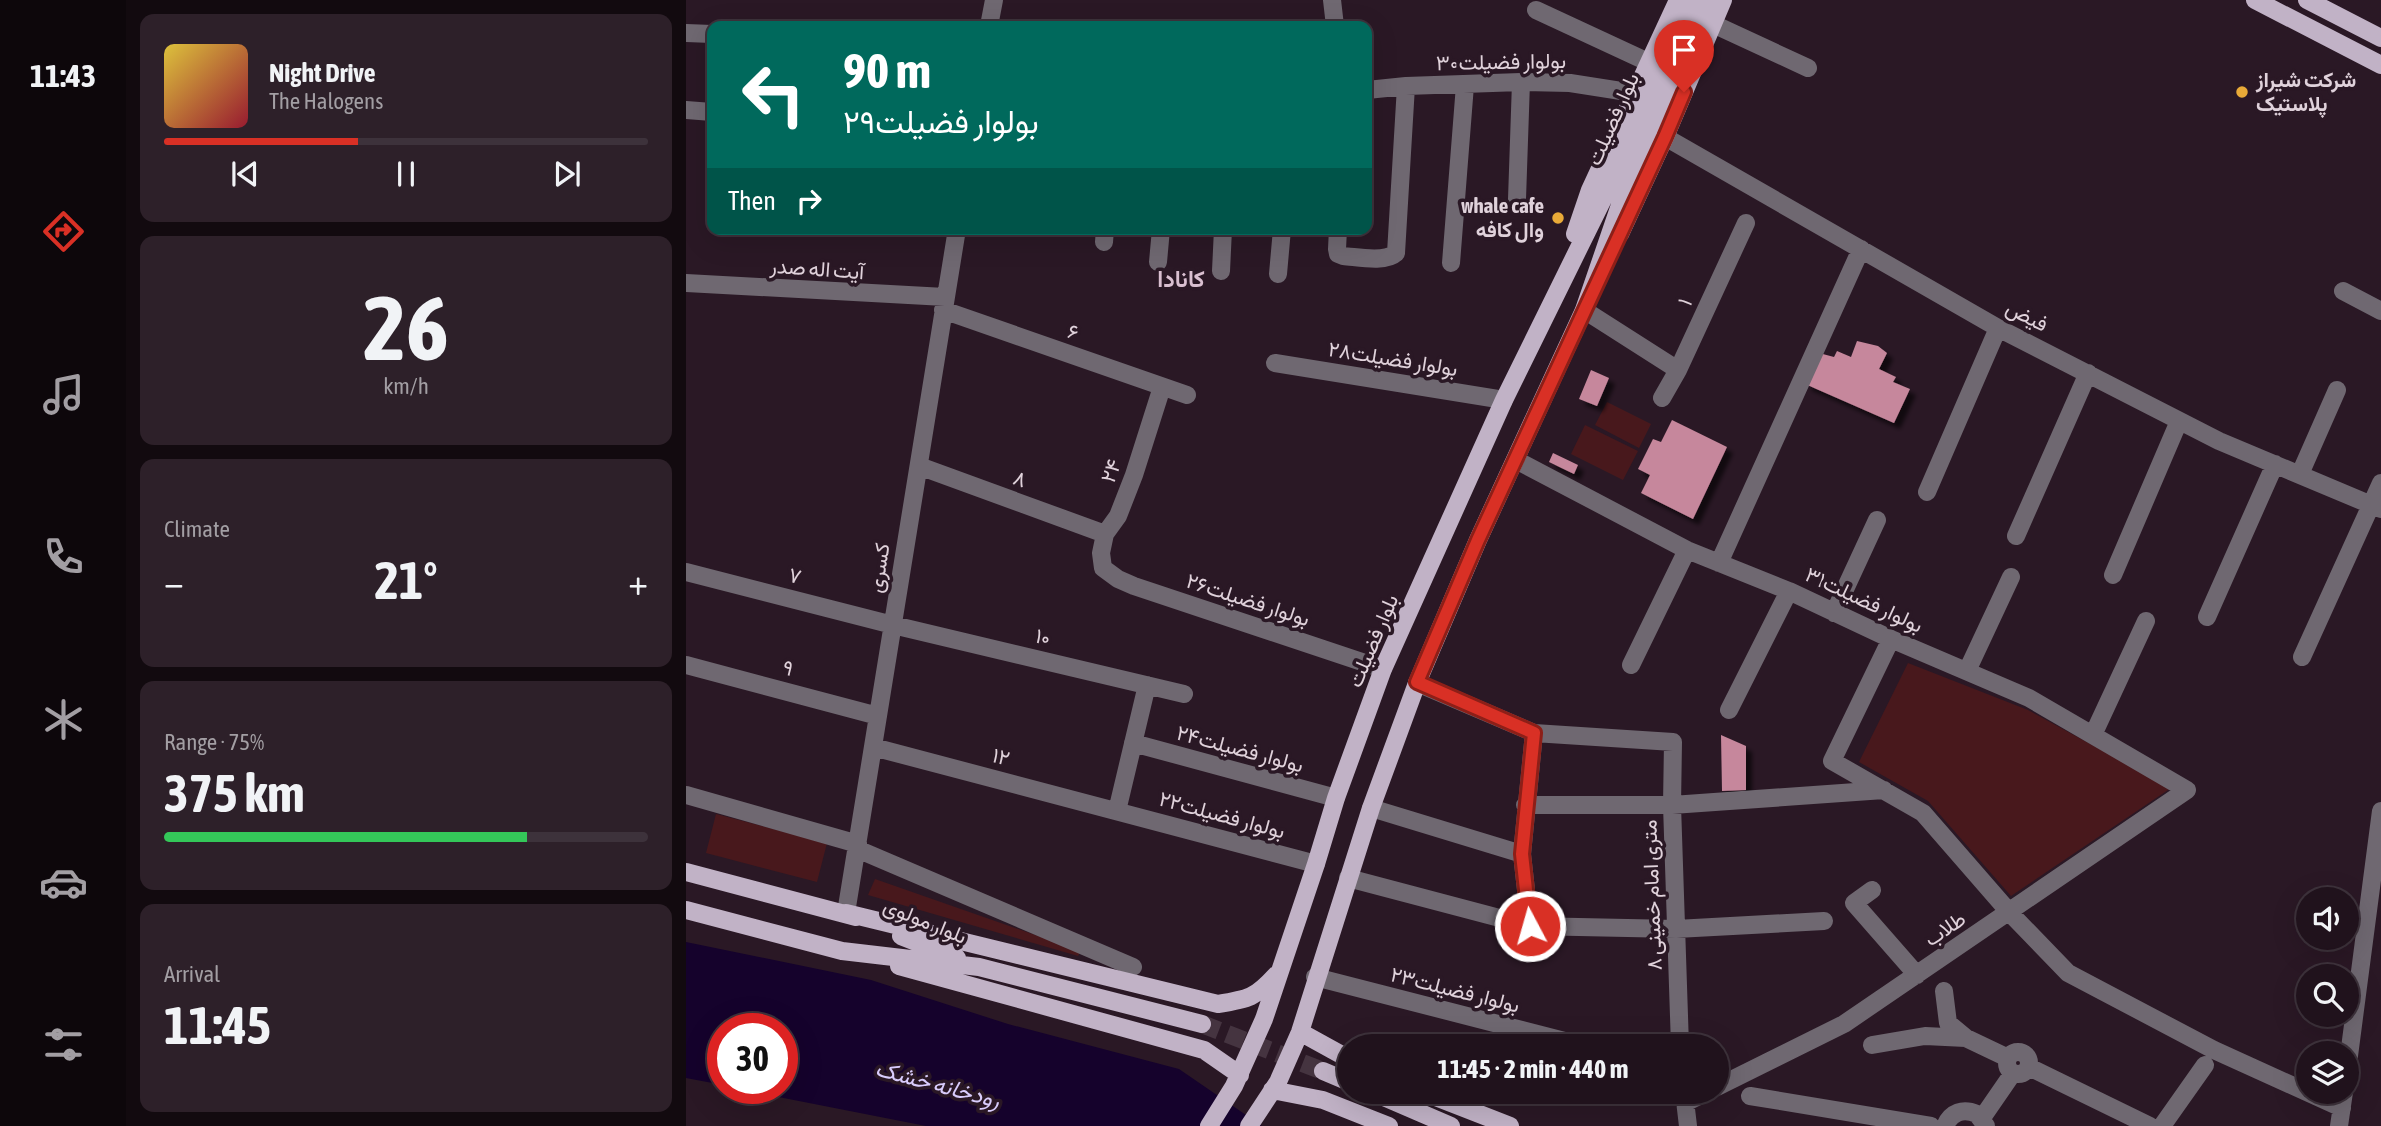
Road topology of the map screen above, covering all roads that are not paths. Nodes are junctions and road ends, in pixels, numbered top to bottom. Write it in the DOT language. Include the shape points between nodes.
graph roads {
  1 [pos="991,0"];
  2 [pos="1332,0"];
  3 [pos="1678,0"];
  4 [pos="1691,0"];
  5 [pos="1709,0"];
  6 [pos="1723,0"];
  7 [pos="2255,0"];
  8 [pos="2307,0"];
  9 [pos="1536,10"];
  10 [pos="989,21"];
  11 [pos="1334,21"];
  12 [pos="1713,24"];
  13 [pos="686,33"];
  14 [pos="707,34"];
  15 [pos="2381,38"];
  16 [pos="1648,62"];
  17 [pos="2381,65"];
  18 [pos="1808,68"];
  19 [pos="1521,82"];
  20 [pos="1465,85"];
  21 [pos="1406,86"];
  22 [pos="1372,90"];
  23 [pos="1634,93"];
  24 [pos="686,110"];
  25 [pos="707,112"];
  26 [pos="1665,137"];
  27 [pos="1517,199"];
  28 [pos="1612,201"];
  29 [pos="1746,223"];
  30 [pos="956,235"];
  31 [pos="1160,235"];
  32 [pos="1223,235"];
  33 [pos="1281,235"];
  34 [pos="1337,235"];
  35 [pos="1861,249"];
  36 [pos="1157,262"];
  37 [pos="1451,263"];
  38 [pos="1221,271"];
  39 [pos="1278,274"];
  40 [pos="686,283"];
  41 [pos="2343,291"];
  42 [pos="1555,293"];
  43 [pos="944,304"];
  44 [pos="1584,310"];
  45 [pos="2381,311"];
  46 [pos="1998,327"];
  47 [pos="1275,363"];
  48 [pos="1678,370"];
  49 [pos="2088,373"];
  50 [pos="1162,387"];
  51 [pos="2337,390"];
  52 [pos="1187,395"];
  53 [pos="1662,398"];
  54 [pos="1504,400"];
  55 [pos="2179,421"];
  56 [pos="1516,460"];
  57 [pos="2275,464"];
  58 [pos="919,466"];
  59 [pos="2300,474"];
  60 [pos="2381,483"];
  61 [pos="1927,492"];
  62 [pos="2376,507"];
  63 [pos="1877,520"];
  64 [pos="1449,525"];
  65 [pos="1105,534"];
  66 [pos="2016,536"];
  67 [pos="1478,540"];
  68 [pos="1687,550"];
  69 [pos="1719,563"];
  70 [pos="1102,568"];
  71 [pos="686,572"];
  72 [pos="2113,575"];
  73 [pos="2011,577"];
  74 [pos="1789,591"];
  75 [pos="1834,612"];
  76 [pos="2207,617"];
  77 [pos="2146,621"];
  78 [pos="893,625"];
  79 [pos="1891,639"];
  80 [pos="2302,657"];
  81 [pos="686,665"];
  82 [pos="1631,665"];
  83 [pos="1383,669"];
  84 [pos="1966,671"];
  85 [pos="1417,682"];
  86 [pos="1147,685"];
  87 [pos="1184,694"];
  88 [pos="1728,710"];
  89 [pos="878,716"];
  90 [pos="1534,733"];
  91 [pos="2092,735"];
  92 [pos="1133,743"];
  93 [pos="873,747"];
  94 [pos="1884,790"];
  95 [pos="2187,790"];
  96 [pos="686,796"];
  97 [pos="1336,798"];
  98 [pos="1525,805"];
  99 [pos="1672,805"];
  100 [pos="1371,808"];
  101 [pos="1117,811"];
  102 [pos="2381,811"];
  103 [pos="857,846"];
  104 [pos="1522,854"];
  105 [pos="1316,864"];
  106 [pos="686,872"];
  107 [pos="1348,878"];
  108 [pos="1872,890"];
  109 [pos="686,910"];
  110 [pos="2010,912"];
  111 [pos="846,913"];
  112 [pos="1824,921"];
  113 [pos="1530,926"];
  114 [pos="1676,929"];
  115 [pos="842,951"];
  116 [pos="979,967"];
  117 [pos="1133,967"];
  118 [pos="1281,970"];
  119 [pos="1917,975"];
  120 [pos="1315,978"];
  121 [pos="1944,991"];
  122 [pos="1948,1023"];
  123 [pos="1202,1024"];
  124 [pos="1300,1031"];
  125 [pos="1537,1034"];
  126 [pos="1680,1034"];
  127 [pos="1925,1035"];
  128 [pos="1966,1038"];
  129 [pos="2351,1041"];
  130 [pos="1872,1045"];
  131 [pos="1337,1052"];
  132 [pos="2205,1065"];
  133 [pos="2017,1066"];
  134 [pos="1323,1071"];
  135 [pos="1240,1075"];
  136 [pos="1337,1077"];
  137 [pos="1729,1081"];
  138 [pos="1272,1090"];
  139 [pos="1750,1097"];
  140 [pos="1400,1104"];
  141 [pos="1454,1104"];
  142 [pos="1686,1104"];
  143 [pos="2342,1109"];
  144 [pos="2165,1121"];
  145 [pos="1984,1122"];
  146 [pos="2143,1122"];
  147 [pos="1209,1126"];
  148 [pos="1249,1126"];
  149 [pos="1389,1126"];
  150 [pos="1451,1126"];
  151 [pos="1510,1126"];
  152 [pos="1688,1126"];
  153 [pos="1931,1126"];
  154 [pos="1945,1126"];
  1 -- 10 [label="street"];
  2 -- 11 [label="street"];
  3 -- 16 [label="main road, بلوار فضیلت"];
  4 -- 28 [label="main road, بلوار فضیلت"];
  5 -- 28 [label="main road, بلوار فضیلت"];
  6 -- 12 [label="main road, بلوار فضیلت"];
  7 -- 17 [label="main road"];
  8 -- 15 [label="main road"];
  9 -- 16 [label="street"];
  12 -- 18 [label="street"];
  12 -- 26 [label="main road, بلوار فضیلت"];
  13 -- 14 [label="street"];
  16 -- 23 [label="main road, بلوار فضیلت"];
  19 -- 20 [label="street, بولوار فضیلت۳۰"];
  19 -- 23 [label="street, بولوار فضیلت۳۰" via="1570,83"];
  19 -- 27 [label="street"];
  20 -- 21 [label="street, بولوار فضیلت۳۰"];
  20 -- 37 [label="street"];
  21 -- 22 [label="street, بولوار فضیلت۳۰"];
  21 -- 34 [label="street" via="1396,253 1391,257 1343,256 1336,249"];
  23 -- 42 [label="main road, بلوار فضیلت" via="1590,190"];
  24 -- 25 [label="street"];
  26 -- 35 [label="street, فیض"];
  26 -- 44 [label="main road, بلوار فضیلت"];
  28 -- 42 [label="main road, بلوار فضیلت"];
  28 -- 44 [label="main road, بلوار فضیلت"];
  29 -- 48 [label="street, ۱"];
  30 -- 43 [label="street, کسری"];
  31 -- 36 [label="street"];
  32 -- 38 [label="street"];
  33 -- 39 [label="street"];
  35 -- 46 [label="street, فیض"];
  35 -- 69 [label="street"];
  40 -- 43 [label="street, آیت اله صدر"];
  41 -- 45 [label="street"];
  42 -- 54 [label="main road, بلوار فضیلت"];
  43 -- 50 [label="street, ۶"];
  43 -- 58 [label="street, کسری"];
  44 -- 48 [label="street"];
  44 -- 56 [label="main road, بلوار فضیلت"];
  46 -- 49 [label="street, فیض"];
  46 -- 61 [label="street"];
  47 -- 54 [label="street, بولوار فضیلت۲۸"];
  48 -- 53 [label="street, ۱"];
  49 -- 55 [label="street, فیض"];
  49 -- 66 [label="street"];
  50 -- 52 [label="street, ۶"];
  50 -- 65 [label="street, ۲۴" via="1135,475"];
  51 -- 59 [label="street"];
  54 -- 64 [label="main road, بلوار فضیلت"];
  55 -- 57 [label="street, فیض"];
  55 -- 72 [label="street"];
  56 -- 67 [label="main road, بلوار فضیلت"];
  56 -- 68 [label="street, بولوار فضیلت۳۱"];
  57 -- 59 [label="street, فیض"];
  57 -- 76 [label="street"];
  58 -- 65 [label="street, ۸"];
  58 -- 78 [label="street, کسری"];
  59 -- 62 [label="street, فیض"];
  60 -- 62 [label="street"];
  62 -- 80 [label="street"];
  63 -- 75 [label="street"];
  64 -- 67 [label="main road"];
  64 -- 83 [label="main road, بلوار فضیلت"];
  65 -- 70 [label="street, ۲۴"];
  67 -- 85 [label="main road, بلوار فضیلت"];
  68 -- 69 [label="street, بولوار فضیلت۳۱"];
  68 -- 82 [label="street"];
  69 -- 74 [label="street, بولوار فضیلت۳۱"];
  70 -- 83 [label="street, بولوار فضیلت۲۶" via="1134,586"];
  71 -- 78 [label="street, ۷"];
  73 -- 84 [label="street"];
  74 -- 75 [label="street, بولوار فضیلت۳۱"];
  74 -- 88 [label="street"];
  75 -- 79 [label="street, بولوار فضیلت۳۱"];
  77 -- 91 [label="street"];
  78 -- 86 [label="street, ۱۰"];
  78 -- 89 [label="street, کسری"];
  79 -- 84 [label="street, بولوار فضیلت۳۱"];
  79 -- 94 [label="street" via="1832,761"];
  81 -- 89 [label="street, ۹"];
  83 -- 97 [label="main road, بلوار فضیلت"];
  84 -- 91 [label="street, بولوار فضیلت۳۱" via="2029,698"];
  85 -- 90 [label="street"];
  85 -- 100 [label="main road, بلوار فضیلت"];
  86 -- 87 [label="street, ۱۰"];
  86 -- 92 [label="street"];
  89 -- 93 [label="street, کسری"];
  90 -- 98 [label="street"];
  90 -- 99 [label="street, ۸ متری امام خمینی" via="1673,742"];
  91 -- 95 [label="street, بولوار فضیلت۳۱"];
  92 -- 97 [label="street, بولوار فضیلت۲۴"];
  92 -- 101 [label="street"];
  93 -- 101 [label="street, ۱۲"];
  93 -- 103 [label="street, کسری"];
  94 -- 99 [label="street"];
  94 -- 110 [label="street" via="1923,813"];
  95 -- 110 [label="street, طلاب"];
  96 -- 103 [label="street"];
  97 -- 105 [label="main road, بلوار فضیلت"];
  98 -- 99 [label="street"];
  98 -- 104 [label="street"];
  99 -- 114 [label="street, ۸ متری امام خمینی"];
  100 -- 104 [label="street"];
  100 -- 107 [label="main road, بلوار فضیلت"];
  101 -- 105 [label="street, بولوار فضیلت۲۲"];
  102 -- 129 [label="street"];
  103 -- 111 [label="street, کسری"];
  103 -- 117 [label="street"];
  104 -- 113 [label="street"];
  105 -- 118 [label="main road, بلوار فضیلت"];
  106 -- 111 [label="main road, بلوار مولوی"];
  107 -- 113 [label="street"];
  107 -- 120 [label="main road, بلوار فضیلت"];
  108 -- 119 [label="street" via="1854,903"];
  109 -- 115 [label="main road, بلوار مولوی"];
  110 -- 119 [label="street, طلاب"];
  110 -- 143 [label="street" via="2068,973 2214,1050"];
  111 -- 116 [label="main road, بلوار مولوی"];
  111 -- 118 [label="main road" via="1218,1004 1259,993"];
  112 -- 114 [label="street"];
  113 -- 114 [label="street"];
  114 -- 126 [label="street, ۸ متری امام خمینی"];
  115 -- 116 [label="main road, بلوار مولوی"];
  115 -- 135 [label="main road" via="1204,1050"];
  116 -- 123 [label="main road"];
  118 -- 135 [label="main road, بلوار فضیلت"];
  119 -- 137 [label="street, طلاب" via="1844,1024"];
  120 -- 124 [label="main road, بلوار فضیلت"];
  120 -- 125 [label="street, بولوار فضیلت۲۳"];
  121 -- 122 [label="street"];
  122 -- 127 [label="street"];
  122 -- 128 [label="street"];
  124 -- 131 [label="main road"];
  124 -- 138 [label="main road, بلوار فضیلت"];
  127 -- 128 [label="street"];
  127 -- 130 [label="street"];
  128 -- 133 [label="street"];
  132 -- 144 [label="street"];
  133 -- 145 [label="street"];
  133 -- 146 [label="street"];
  134 -- 136 [label="main road"];
  135 -- 147 [label="main road, بلوار فضیلت"];
  138 -- 148 [label="main road, بلوار فضیلت"];
  138 -- 149 [label="main road" via="1323,1100"];
  139 -- 153 [label="street"];
  140 -- 150 [label="main road"];
  141 -- 151 [label="main road"];
  142 -- 152 [label="street"];
  144 -- 146 [label="street"];
  145 -- 154 [label="street" via="1964,1111 1951,1116"];
}
